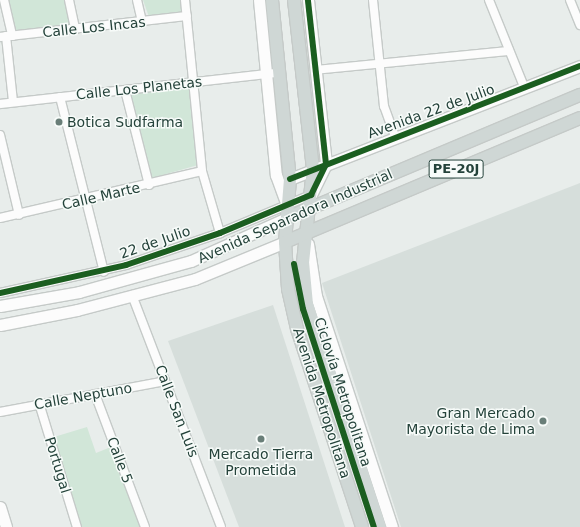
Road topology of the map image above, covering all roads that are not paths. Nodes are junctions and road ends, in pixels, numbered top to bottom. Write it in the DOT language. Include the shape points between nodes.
graph roads {
  1 [pos="4,0"];
  2 [pos="69,0"];
  3 [pos="137,0"];
  4 [pos="185,0"];
  5 [pos="259,0"];
  6 [pos="272,0"];
  7 [pos="294,0"];
  8 [pos="308,0"];
  9 [pos="373,0"];
  10 [pos="489,0"];
  11 [pos="570,0"];
  12 [pos="187,16"];
  13 [pos="142,21"];
  14 [pos="580,25"];
  15 [pos="75,29"];
  16 [pos="6,36"];
  17 [pos="509,51"];
  18 [pos="380,64"];
  19 [pos="580,66"];
  20 [pos="315,70"];
  21 [pos="273,74"];
  22 [pos="195,82"];
  23 [pos="525,89"];
  24 [pos="125,90"];
  25 [pos="580,95"];
  26 [pos="60,97"];
  27 [pos="13,102"];
  28 [pos="0,104"];
  29 [pos="580,118"];
  30 [pos="0,135"];
  31 [pos="395,137"];
  32 [pos="326,164"];
  33 [pos="313,169"];
  34 [pos="202,171"];
  35 [pos="290,179"];
  36 [pos="149,185"];
  37 [pos="311,195"];
  38 [pos="86,199"];
  39 [pos="287,205"];
  40 [pos="310,208"];
  41 [pos="19,215"];
  42 [pos="0,218"];
  43 [pos="287,218"];
  44 [pos="307,231"];
  45 [pos="220,233"];
  46 [pos="285,242"];
  47 [pos="104,272"];
  48 [pos="0,293"];
  49 [pos="132,295"];
  50 [pos="0,306"];
  51 [pos="0,324"];
  52 [pos="165,381"];
  53 [pos="95,394"];
  54 [pos="39,403"];
  55 [pos="0,412"];
  56 [pos="0,507"];
  57 [pos="6,527"];
  58 [pos="77,527"];
  59 [pos="145,527"];
  60 [pos="221,527"];
  61 [pos="362,527"];
  62 [pos="380,527"];
  63 [pos="392,527"];
  1 -- 16 [label="street"];
  2 -- 15 [label="street"];
  3 -- 13 [label="street"];
  4 -- 12 [label="street"];
  5 -- 21 [label="street, Avenida Metropolitana"];
  6 -- 21 [label="main road, Avenida Metropolitana"];
  7 -- 33 [label="main road, Avenida Metropolitana"];
  8 -- 20 [label="street"];
  9 -- 18 [label="street"];
  10 -- 17 [label="street"];
  11 -- 14 [label="street"];
  12 -- 13 [label="street, Calle Los Incas"];
  12 -- 22 [label="street"];
  13 -- 15 [label="street, Calle Los Incas"];
  15 -- 16 [label="street, Calle Los Incas"];
  16 -- 27 [label="street"];
  17 -- 18 [label="street"];
  17 -- 23 [label="street"];
  18 -- 20 [label="street"];
  18 -- 31 [label="street" via="384,106"];
  19 -- 23 [label="street, Avenida 22 de Julio"];
  20 -- 32 [label="street"];
  21 -- 22 [label="street, Calle Los Planetas"];
  21 -- 35 [label="main road, Avenida Metropolitana"];
  21 -- 39 [label="street, Avenida Metropolitana" via="276,175"];
  22 -- 24 [label="street, Calle Los Planetas"];
  22 -- 34 [label="street"];
  23 -- 31 [label="street, Avenida 22 de Julio"];
  24 -- 26 [label="street, Calle Los Planetas"];
  24 -- 36 [label="street"];
  25 -- 40 [label="main road, Avenida Separadora Industrial / PE-20J"];
  26 -- 27 [label="street, Calle Los Planetas"];
  26 -- 38 [label="street"];
  27 -- 28 [label="street, Calle Los Planetas"];
  29 -- 44 [label="main road, Avenida Separadora Industrial / PE-20J"];
  30 -- 41 [label="street"];
  31 -- 32 [label="street, Avenida 22 de Julio"];
  32 -- 33 [label="street, Avenida 22 de Julio"];
  32 -- 37 [label="street, Avenida Metropolitana"];
  33 -- 35 [label="street, Avenida 22 de Julio"];
  33 -- 37 [label="main road, Avenida Metropolitana"];
  34 -- 36 [label="street, Calle Marte"];
  34 -- 45 [label="street"];
  35 -- 39 [label="main road, Avenida Metropolitana"];
  36 -- 38 [label="street, Calle Marte"];
  37 -- 39 [label="street, 22 de Julio"];
  37 -- 40 [label="main road, Avenida Metropolitana"];
  38 -- 41 [label="street, Calle Marte"];
  38 -- 47 [label="street"];
  39 -- 43 [label="main road, Avenida Metropolitana"];
  39 -- 45 [label="street, 22 de Julio"];
  40 -- 43 [label="main road, Avenida Separadora Industrial / PE-20J"];
  40 -- 44 [label="main road, Avenida Metropolitana"];
  41 -- 42 [label="street, Calle Marte"];
  43 -- 46 [label="main road, Avenida Metropolitana"];
  43 -- 50 [label="street, Avenida Separadora Industrial / PE-20J" via="191,261 79,292"];
  44 -- 46 [label="main road, Avenida Separadora Industrial / PE-20J"];
  44 -- 62 [label="main road, Avenida Metropolitana" via="303,262 306,304"];
  44 -- 63 [label="street, Avenida Metropolitana" via="316,296"];
  45 -- 47 [label="street, 22 de Julio"];
  46 -- 49 [label="street, Avenida Separadora Industrial / PE-20J" via="219,271"];
  46 -- 61 [label="main road, Avenida Metropolitana" via="288,288 297,329"];
  47 -- 48 [label="street, 22 de Julio"];
  49 -- 51 [label="street, Avenida Separadora Industrial / PE-20J"];
  49 -- 52 [label="street, Calle San Luis"];
  52 -- 53 [label="street, Calle Neptuno"];
  52 -- 60 [label="street, Calle San Luis"];
  53 -- 54 [label="street, Calle Neptuno"];
  53 -- 59 [label="street, Calle 5"];
  54 -- 55 [label="street, Calle Neptuno"];
  54 -- 58 [label="street, Portugal"];
  56 -- 57 [label="street"];
}
